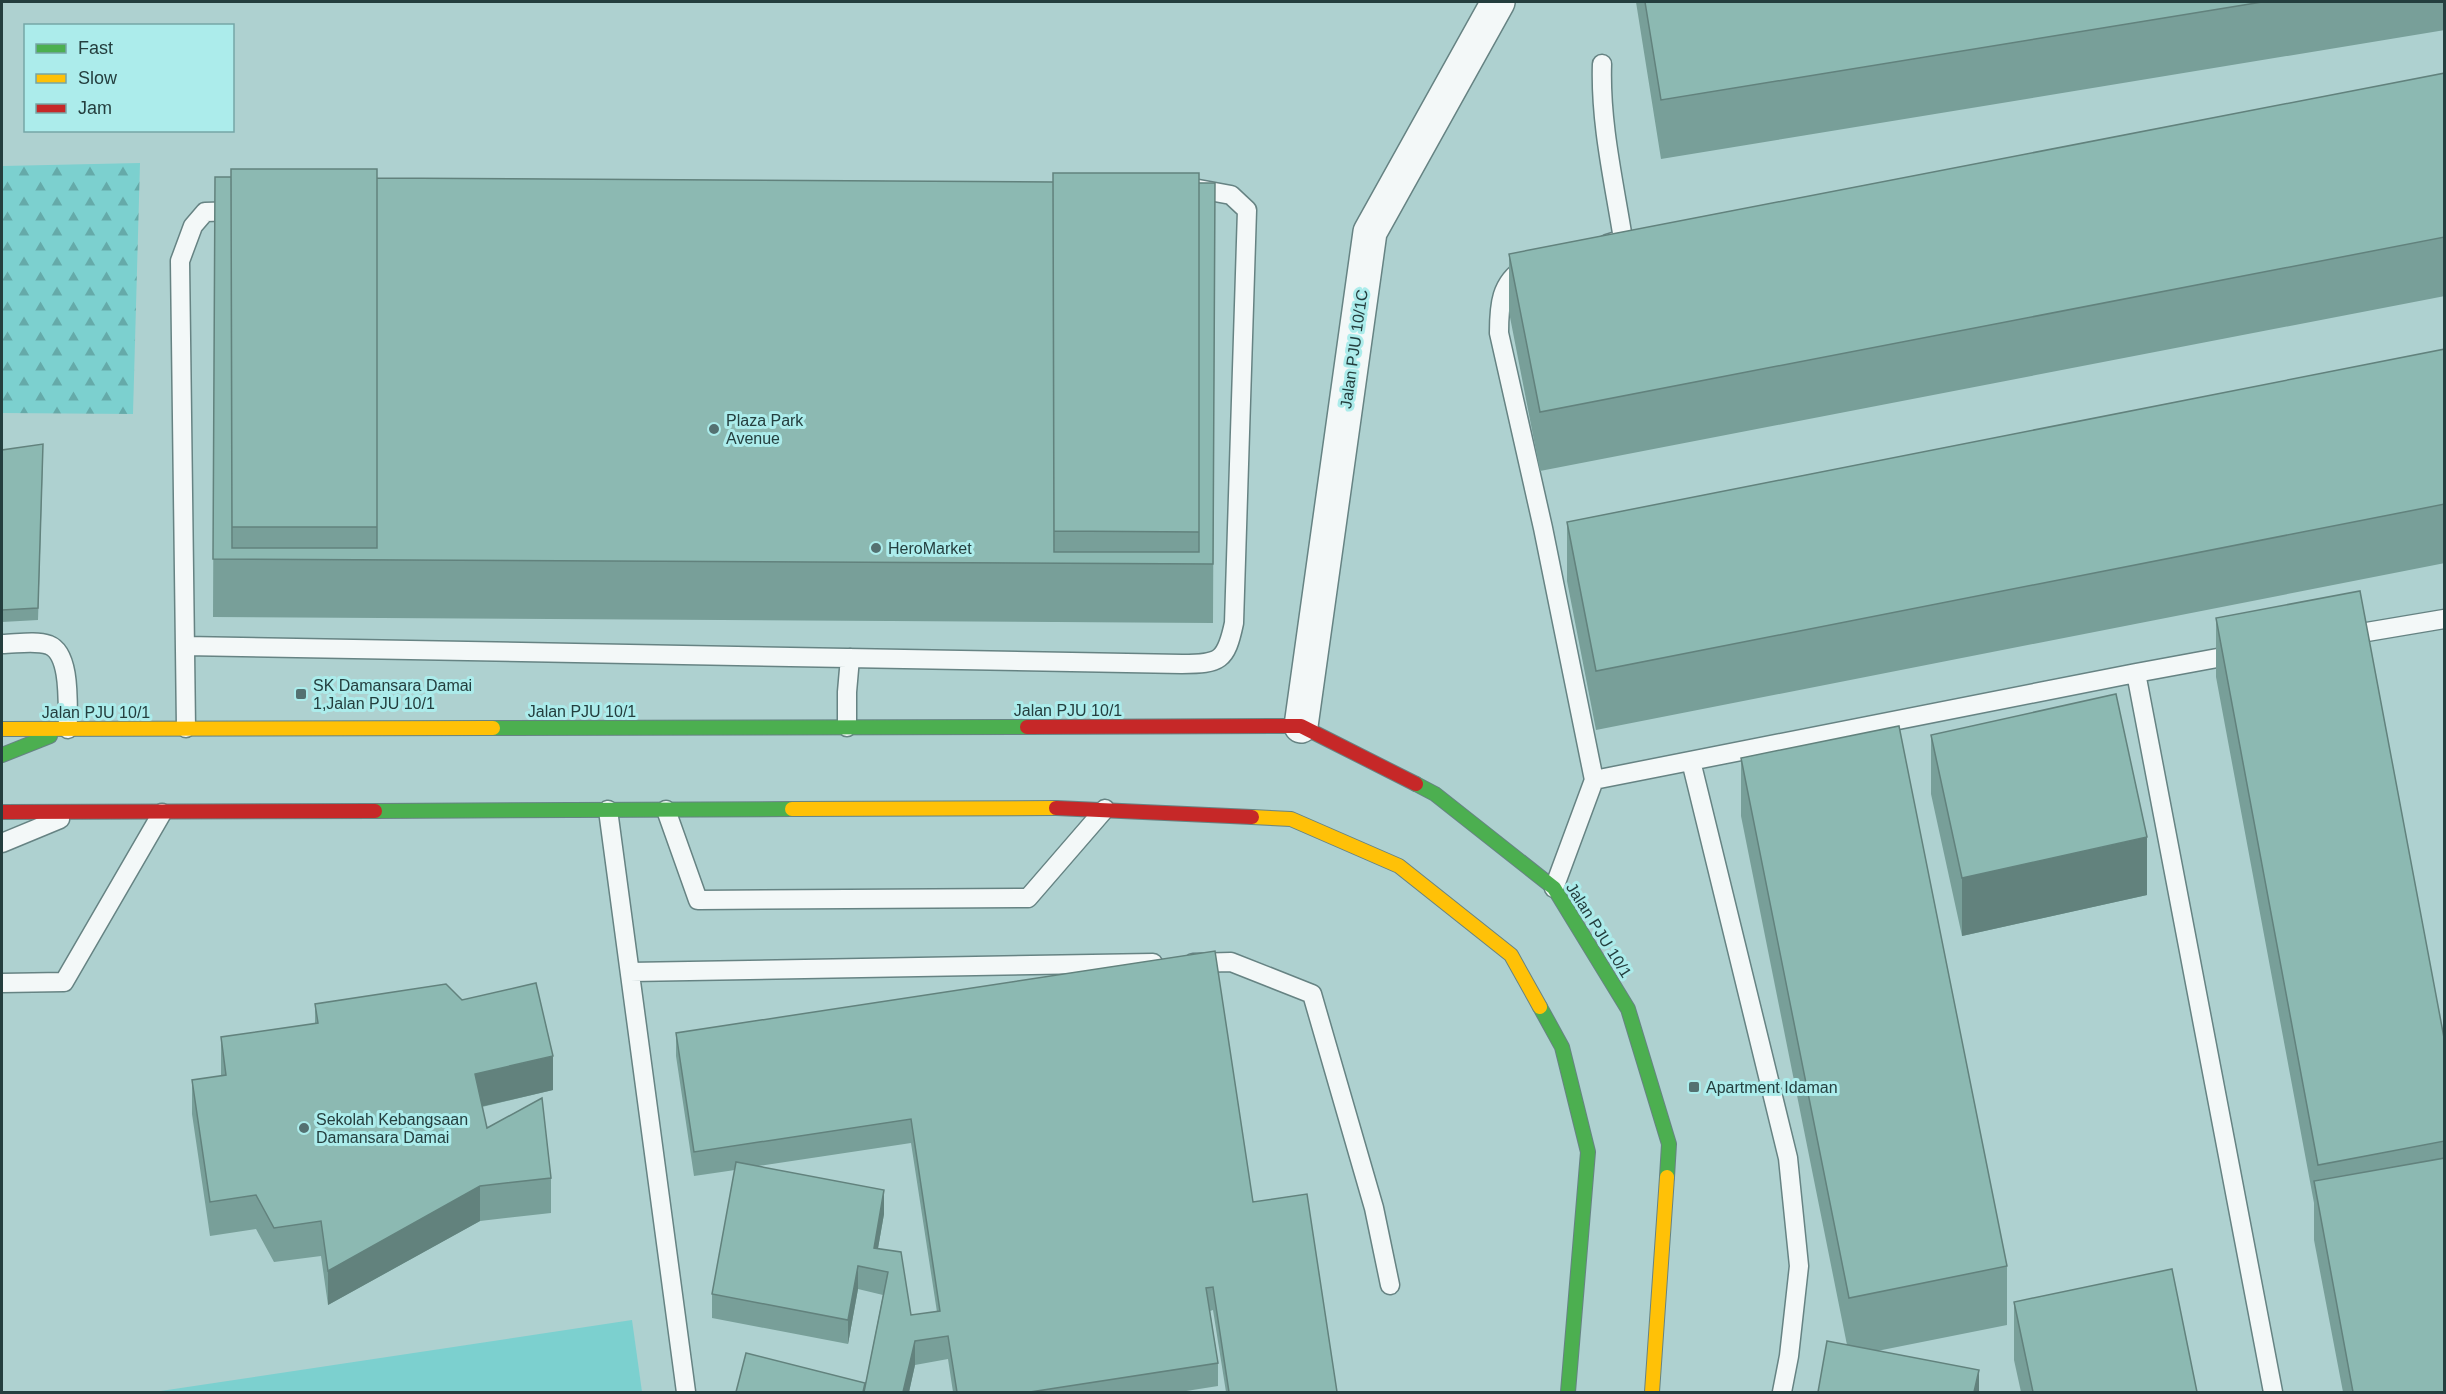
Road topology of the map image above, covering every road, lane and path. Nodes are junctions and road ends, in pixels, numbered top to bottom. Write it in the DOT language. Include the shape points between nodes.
graph roads {
  1 [pos="1498,2"];
  2 [pos="1602,64"];
  3 [pos="1176,188"];
  4 [pos="253,211"];
  5 [pos="1589,248"];
  6 [pos="1543,260"];
  7 [pos="2445,619"];
  8 [pos="2329,638"];
  9 [pos="2,645"];
  10 [pos="185,646"];
  11 [pos="2261,650"];
  12 [pos="850,658"];
  13 [pos="2136,673"];
  14 [pos="1301,726"];
  15 [pos="848,727"];
  16 [pos="186,728"];
  17 [pos="2,729"];
  18 [pos="68,729"];
  19 [pos="2,755"];
  20 [pos="1691,761"];
  21 [pos="1594,780"];
  22 [pos="1105,809"];
  23 [pos="608,810"];
  24 [pos="666,810"];
  25 [pos="2,812"];
  26 [pos="78,812"];
  27 [pos="162,813"];
  28 [pos="2,843"];
  29 [pos="1554,888"];
  30 [pos="630,972"];
  31 [pos="2,983"];
  32 [pos="1390,1285"];
  33 [pos="686,1392"];
  34 [pos="1568,1392"];
  35 [pos="1652,1392"];
  36 [pos="1782,1392"];
  37 [pos="2273,1392"];
  1 -- 14 [label="street, Jalan PJU 10/1C" via="1370,232"];
  2 -- 5 [label="lane" via="1601,91 1623,240"];
  3 -- 12 [label="lane" via="1200,188 1231,195 1247,210 1234,623 1229,648 1217,660 1201,664"];
  4 -- 10 [label="lane" via="206,212 193,226 180,261"];
  6 -- 21 [label="lane" via="1516,273 1504,288 1499,333"];
  7 -- 8 [label="lane"];
  9 -- 18 [label="lane" via="50,645 60,656 66,675"];
  10 -- 12 [label="lane"];
  10 -- 16 [label="lane"];
  11 -- 13 [label="lane"];
  12 -- 15 [label="lane"];
  13 -- 20 [label="lane"];
  13 -- 37 [label="lane"];
  14 -- 15 [label="street, Jalan PJU 10/1"];
  14 -- 29 [label="street, Jalan PJU 10/1" via="1435,794"];
  15 -- 16 [label="street, Jalan PJU 10/1"];
  16 -- 18 [label="street, Jalan PJU 10/1"];
  17 -- 18 [label="street, Jalan PJU 10/1"];
  18 -- 19 [label="street"];
  20 -- 21 [label="lane"];
  20 -- 36 [label="lane" via="1788,1158 1799,1266 1790,1356"];
  21 -- 29 [label="lane"];
  22 -- 24 [label="street"];
  22 -- 24 [label="lane" via="1028,898 698,900"];
  22 -- 34 [label="street" via="1292,819 1399,866 1511,955 1562,1047 1588,1152"];
  23 -- 24 [label="street"];
  23 -- 27 [label="street"];
  23 -- 30 [label="lane"];
  25 -- 26 [label="street"];
  26 -- 27 [label="street"];
  26 -- 28 [label="lane"];
  27 -- 31 [label="lane" via="64,982"];
  29 -- 35 [label="street, Jalan PJU 10/1" via="1628,1008 1669,1144"];
  30 -- 32 [label="lane" via="1231,962 1312,994 1374,1208"];
  30 -- 33 [label="lane"];
}
